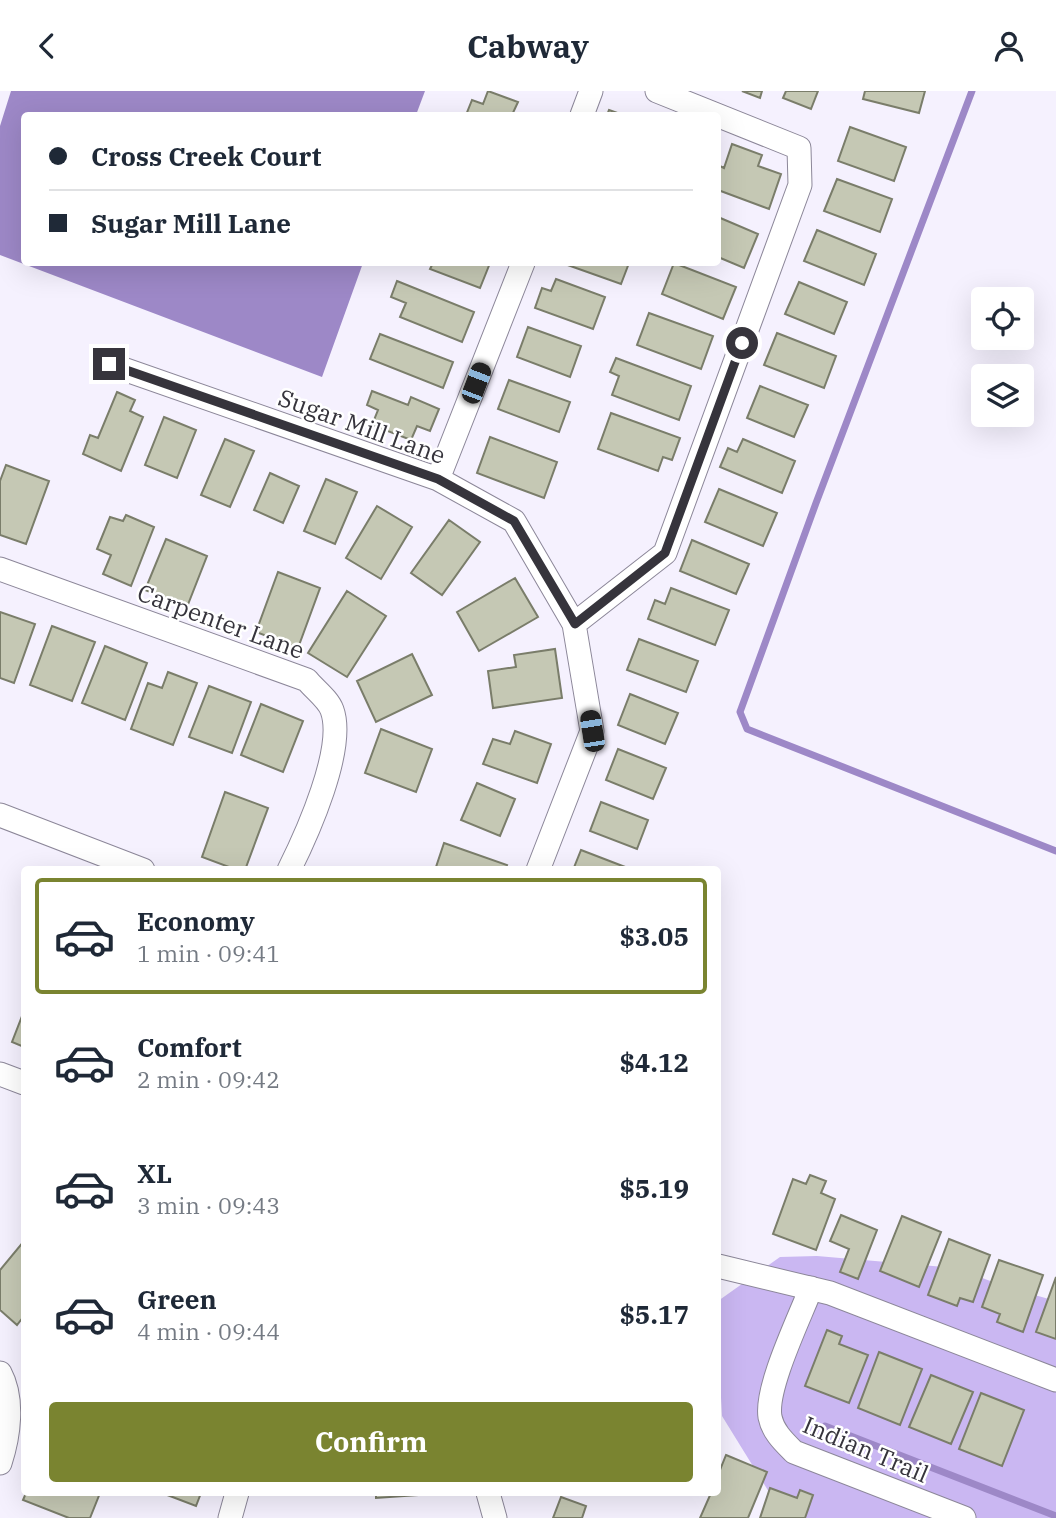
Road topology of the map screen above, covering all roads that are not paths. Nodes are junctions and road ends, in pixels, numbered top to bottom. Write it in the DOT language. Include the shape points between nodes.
graph roads {
  1 [pos="591,91"];
  2 [pos="657,91"];
  3 [pos="583,112"];
  4 [pos="709,112"];
  5 [pos="721,117"];
  6 [pos="522,266"];
  7 [pos="109,364"];
  8 [pos="438,479"];
  9 [pos="0,569"];
  10 [pos="575,624"];
  11 [pos="0,815"];
  12 [pos="132,866"];
  13 [pos="291,866"];
  14 [pos="540,866"];
  15 [pos="0,1074"];
  16 [pos="21,1082"];
  17 [pos="721,1267"];
  18 [pos="811,1288"];
  19 [pos="0,1373"];
  20 [pos="1056,1380"];
  21 [pos="0,1463"];
  22 [pos="236,1496"];
  23 [pos="489,1496"];
  24 [pos="230,1518"];
  25 [pos="495,1518"];
  26 [pos="964,1518"];
  1 -- 3 [label="street"];
  2 -- 4 [label="street"];
  5 -- 10 [label="street" via="799,148 800,185 665,553"];
  6 -- 8 [label="street"];
  7 -- 8 [label="street, Sugar Mill Lane"];
  8 -- 10 [label="street, Sugar Mill Lane" via="514,521"];
  9 -- 13 [label="street, Carpenter Lane" via="307,680 331,709 335,743 309,831"];
  10 -- 14 [label="street, Sugar Mill Lane" via="592,731"];
  11 -- 12 [label="street"];
  15 -- 16 [label="street"];
  17 -- 18 [label="street"];
  18 -- 20 [label="street"];
  18 -- 26 [label="street, Indian Trail" via="771,1391 770,1416 778,1436 794,1452"];
  19 -- 21 [label="street" via="9,1411"];
  22 -- 24 [label="street"];
  23 -- 25 [label="street"];
}
